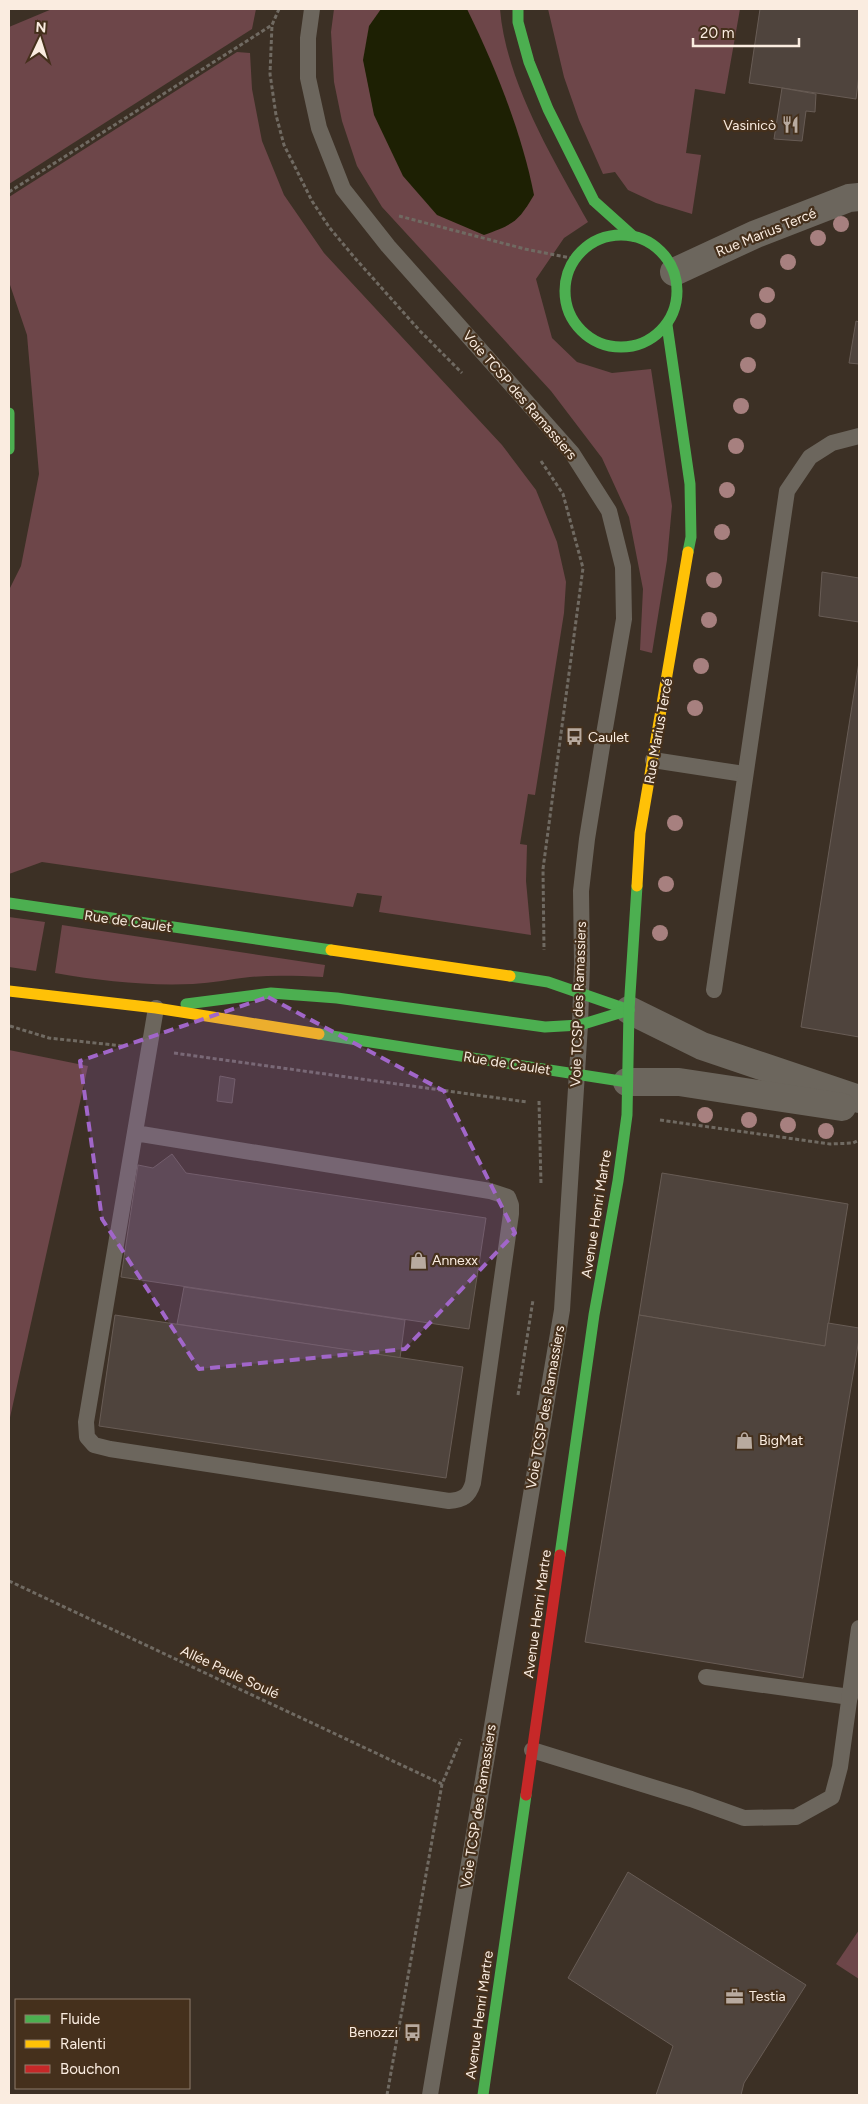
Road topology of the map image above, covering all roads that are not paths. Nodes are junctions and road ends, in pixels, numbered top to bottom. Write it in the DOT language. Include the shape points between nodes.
graph roads {
  1 [pos="312,9"];
  2 [pos="518,9"];
  3 [pos="859,197"];
  4 [pos="633,236"];
  5 [pos="674,272"];
  6 [pos="666,325"];
  7 [pos="9,413"];
  8 [pos="859,436"];
  9 [pos="9,449"];
  10 [pos="653,760"];
  11 [pos="744,774"];
  12 [pos="9,902"];
  13 [pos="714,990"];
  14 [pos="9,991"];
  15 [pos="581,992"];
  16 [pos="156,1008"];
  17 [pos="630,1010"];
  18 [pos="580,1025"];
  19 [pos="576,1074"];
  20 [pos="627,1082"];
  21 [pos="859,1099"];
  22 [pos="859,1109"];
  23 [pos="135,1133"];
  24 [pos="624,1138"];
  25 [pos="859,1628"];
  26 [pos="706,1677"];
  27 [pos="850,1697"];
  28 [pos="532,1750"];
  29 [pos="430,2095"];
  30 [pos="483,2095"];
  1 -- 15 [label="lane, Voie TCSP des Ramassiers" via="308,78 319,128 343,189 388,246 572,453 609,511 623,566 624,619 581,891"];
  2 -- 4 [label="main road" via="518,22 529,62 548,109 594,201"];
  3 -- 5 [label="street, Rue Marius Tercé" via="756,234"];
  4 -- 5 [label="main road" via="651,243 665,256"];
  4 -- 6 [label="main road" via="613,235 595,242 579,254 570,268 565,286 566,303 584,334 600,343 617,347 636,346 653,338"];
  5 -- 6 [label="main road" via="678,290 675,308"];
  6 -- 10 [label="main road, Rue Marius Tercé" via="690,484 691,537"];
  7 -- 9 [label="main road"];
  8 -- 11 [label="lane" via="832,444 810,457 787,491"];
  10 -- 11 [label="lane"];
  10 -- 17 [label="main road, Rue Marius Tercé" via="640,833"];
  11 -- 13 [label="lane"];
  12 -- 15 [label="main road, Rue de Caulet" via="548,982"];
  14 -- 16 [label="main road, Rue de Caulet"];
  15 -- 17 [label="main road, Rue de Caulet"];
  15 -- 18 [label="lane, Voie TCSP des Ramassiers"];
  16 -- 18 [label="main road, Rue de Caulet" via="271,993 337,998 545,1027"];
  16 -- 19 [label="main road, Rue de Caulet"];
  16 -- 23 [label="lane"];
  17 -- 18 [label="main road, Rue de Caulet"];
  17 -- 20 [label="main road, Rue Marius Tercé"];
  17 -- 21 [label="street, Rue de Caulet" via="702,1046"];
  18 -- 19 [label="lane, Voie TCSP des Ramassiers"];
  19 -- 20 [label="main road, Rue de Caulet"];
  19 -- 29 [label="lane, Voie TCSP des Ramassiers" via="562,1310"];
  20 -- 22 [label="street, Rue de Caulet" via="679,1082"];
  20 -- 24 [label="main road, Rue Marius Tercé"];
  23 -- 23 [label="lane" via="86,1422 87,1437 94,1445 449,1501 465,1498 470,1492 476,1463 511,1214 508,1197 490,1191"];
  24 -- 28 [label="main road, Avenue Henri Martre" via="594,1316"];
  25 -- 27 [label="lane"];
  26 -- 27 [label="lane"];
  27 -- 28 [label="lane" via="840,1767 832,1796 796,1817 744,1818 691,1798"];
  28 -- 30 [label="main road, Avenue Henri Martre"];
}
